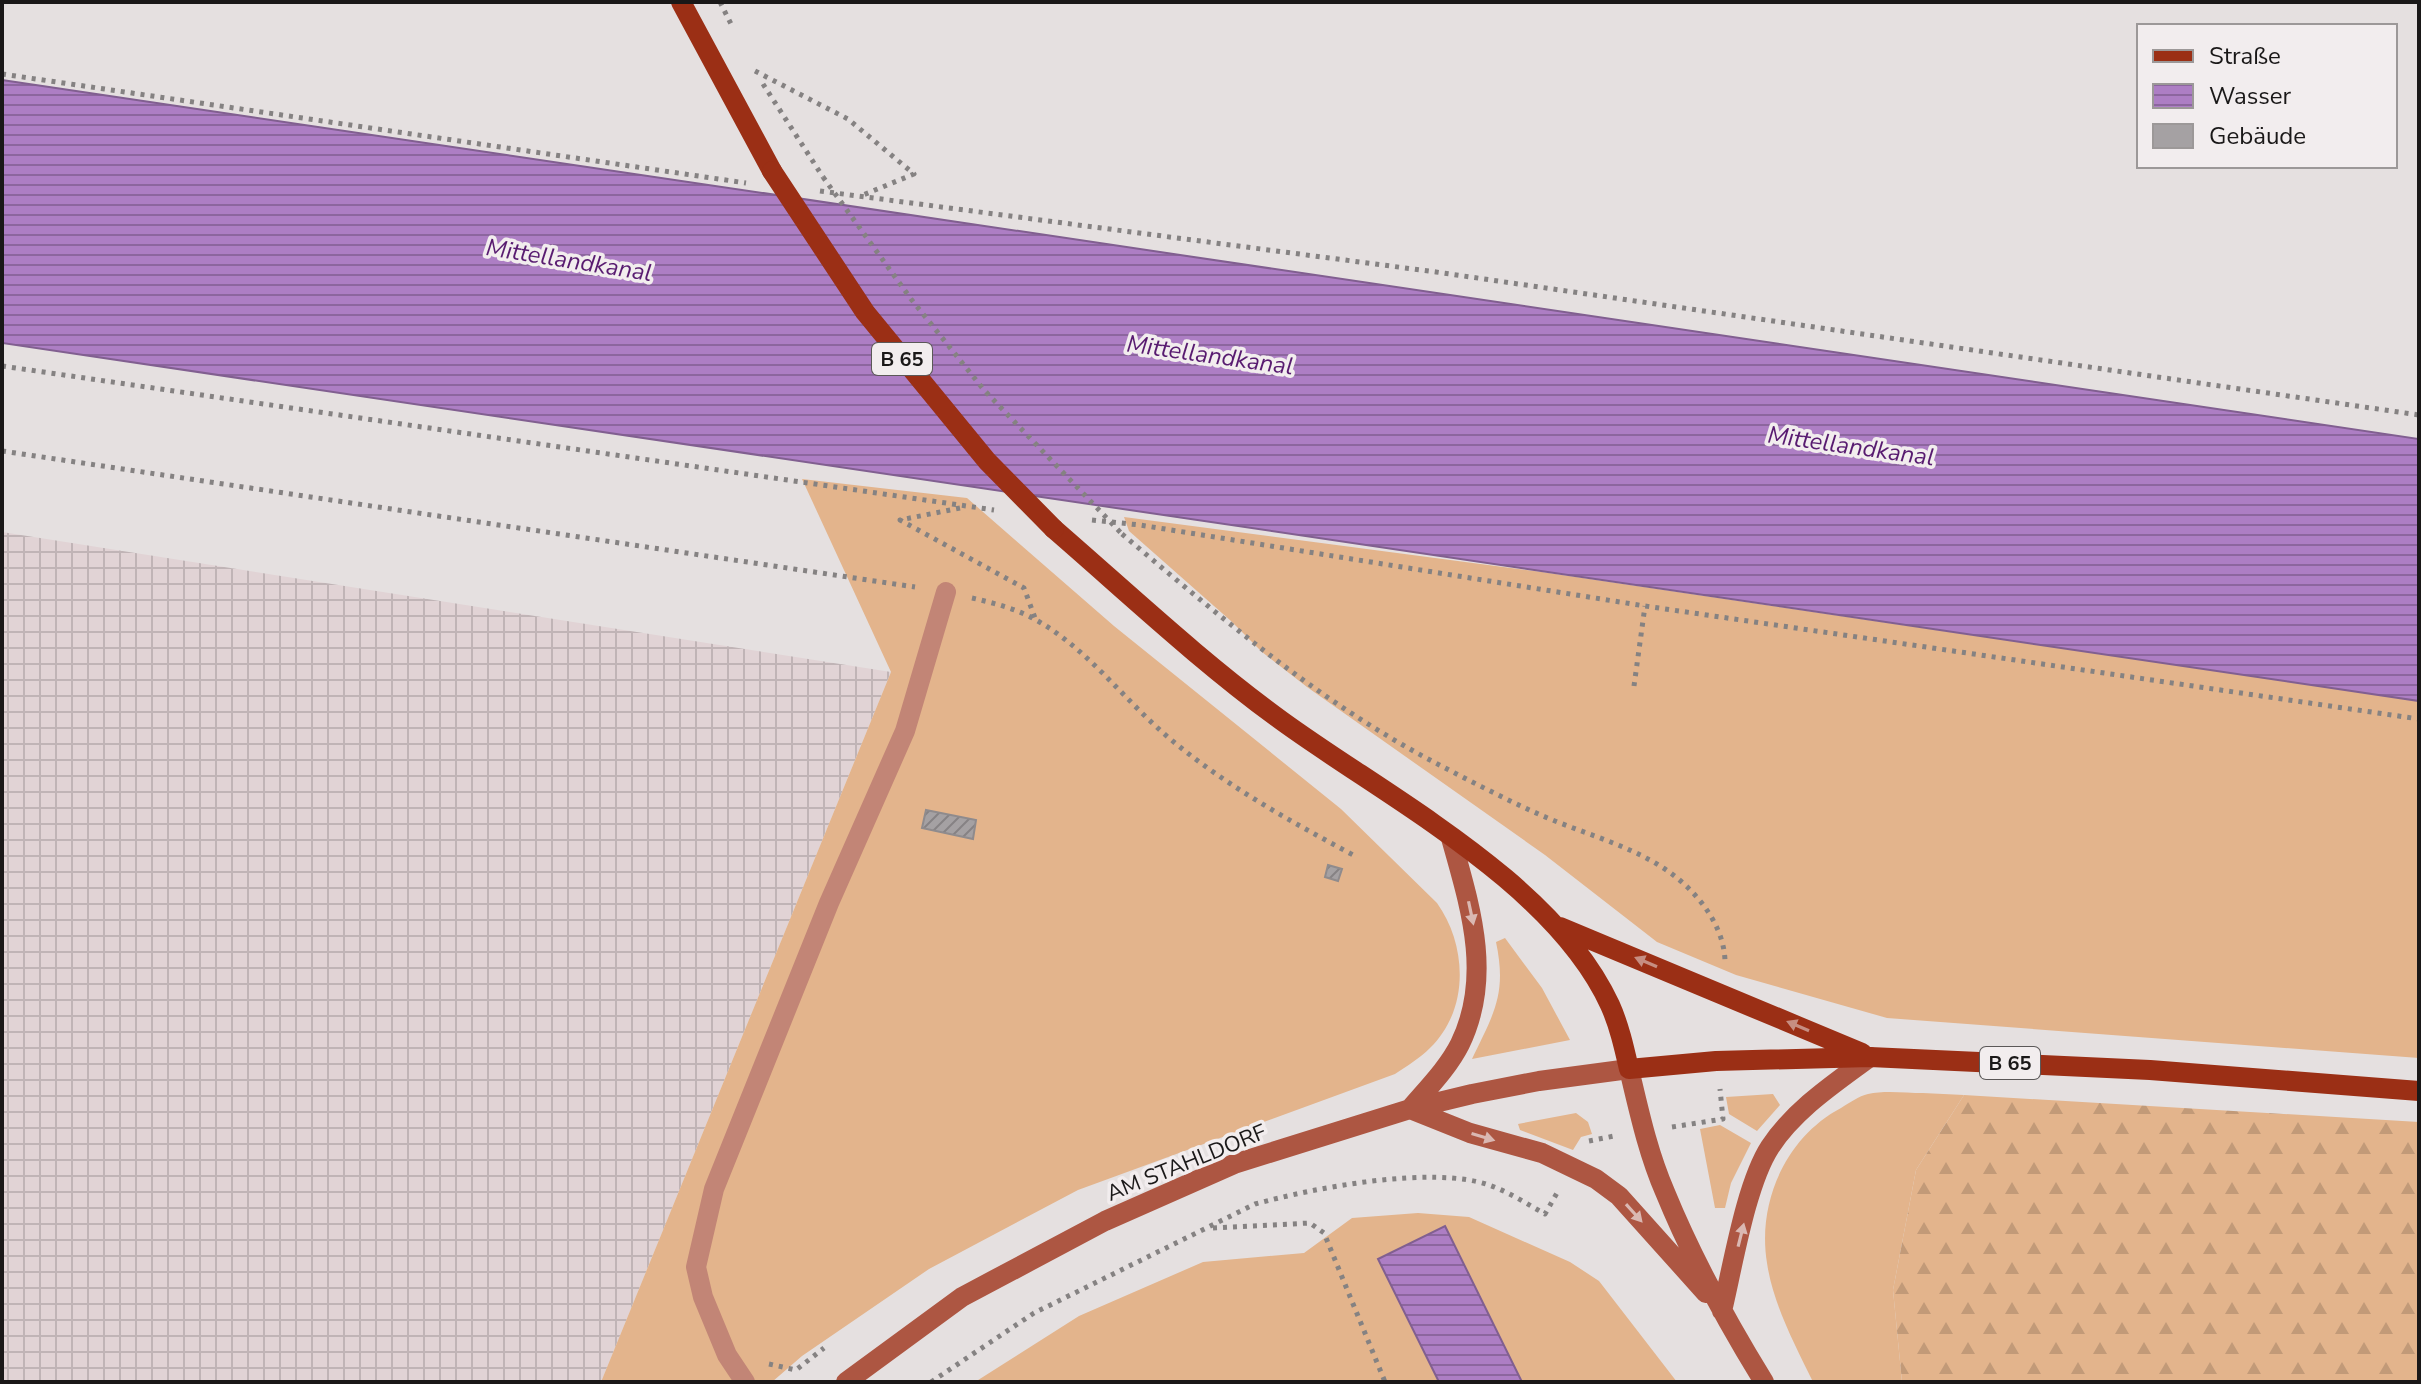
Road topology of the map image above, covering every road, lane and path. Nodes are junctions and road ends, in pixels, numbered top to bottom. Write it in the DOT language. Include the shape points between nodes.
graph roads {
  1 [pos="681,2"];
  2 [pos="2,74"];
  3 [pos="693,177"];
  4 [pos="2,366"];
  5 [pos="2419,415"];
  6 [pos="2,451"];
  7 [pos="965,507"];
  8 [pos="996,511"];
  9 [pos="1092,520"];
  10 [pos="946,592"];
  11 [pos="1645,606"];
  12 [pos="1035,619"];
  13 [pos="1634,686"];
  14 [pos="2419,719"];
  15 [pos="1451,838"];
  16 [pos="1355,856"];
  17 [pos="1556,925"];
  18 [pos="1718,992"];
  19 [pos="1870,1057"];
  20 [pos="1716,1061"];
  21 [pos="1629,1069"];
  22 [pos="2419,1091"];
  23 [pos="1410,1109"];
  24 [pos="1723,1119"];
  25 [pos="1545,1214"];
  26 [pos="1208,1229"];
  27 [pos="1722,1311"];
  28 [pos="824,1348"];
  29 [pos="727,1355"];
  30 [pos="745,1382"];
  31 [pos="846,1382"];
  32 [pos="931,1382"];
  33 [pos="1385,1382"];
  34 [pos="1764,1382"];
  1 -- 15 [label="main road, B 65, bridge" via="772,171 865,312 987,461 1054,529 1194,652 1281,720"];
  2 -- 3 [label="path"];
  4 -- 7 [label="path"];
  5 -- 18 [label="path, bridge" via="1452,274 862,195 914,174 848,119 755,71 911,299 984,390 1122,534 1229,625 1374,729 1534,812 1639,854 1676,877 1722,936 1725,969"];
  6 -- 10 [label="path"];
  7 -- 8 [label="path"];
  7 -- 12 [label="path" via="900,520 1024,588"];
  9 -- 11 [label="path"];
  10 -- 12 [label="path" via="997,603"];
  10 -- 29 [label="lane" via="905,731 714,1189 696,1267"];
  11 -- 13 [label="path"];
  11 -- 14 [label="path"];
  12 -- 16 [label="path" via="1069,642 1169,738 1253,800"];
  15 -- 17 [label="main road, B 65" via="1517,887"];
  15 -- 23 [label="main road, one-way" via="1471,909 1478,983 1459,1045"];
  18 -- 17 [label="main road, B 65, one-way"];
  17 -- 21 [label="main road, B 65" via="1610,1005"];
  19 -- 18 [label="main road, B 65, one-way"];
  19 -- 20 [label="main road, B 65"];
  19 -- 22 [label="main road, B 65" via="2150,1070"];
  27 -- 19 [label="main road, one-way" via="1756,1174 1770,1147 1806,1107"];
  20 -- 21 [label="main road, B 65"];
  20 -- 24 [label="path"];
  21 -- 23 [label="main road, AM STAHLDORF" via="1539,1081"];
  21 -- 27 [label="main road" via="1664,1192"];
  23 -- 27 [label="main road, one-way" via="1542,1153 1596,1179 1619,1196"];
  23 -- 31 [label="main road, AM STAHLDORF" via="1234,1164 1105,1221 962,1297"];
  25 -- 26 [label="path" via="1487,1185 1411,1177 1282,1197 1255,1204"];
  26 -- 32 [label="path" via="1034,1313"];
  26 -- 33 [label="path" via="1310,1223 1324,1233"];
  27 -- 34 [label="main road"];
  28 -- 29 [label="path" via="796,1370"];
  29 -- 30 [label="lane"];
}
